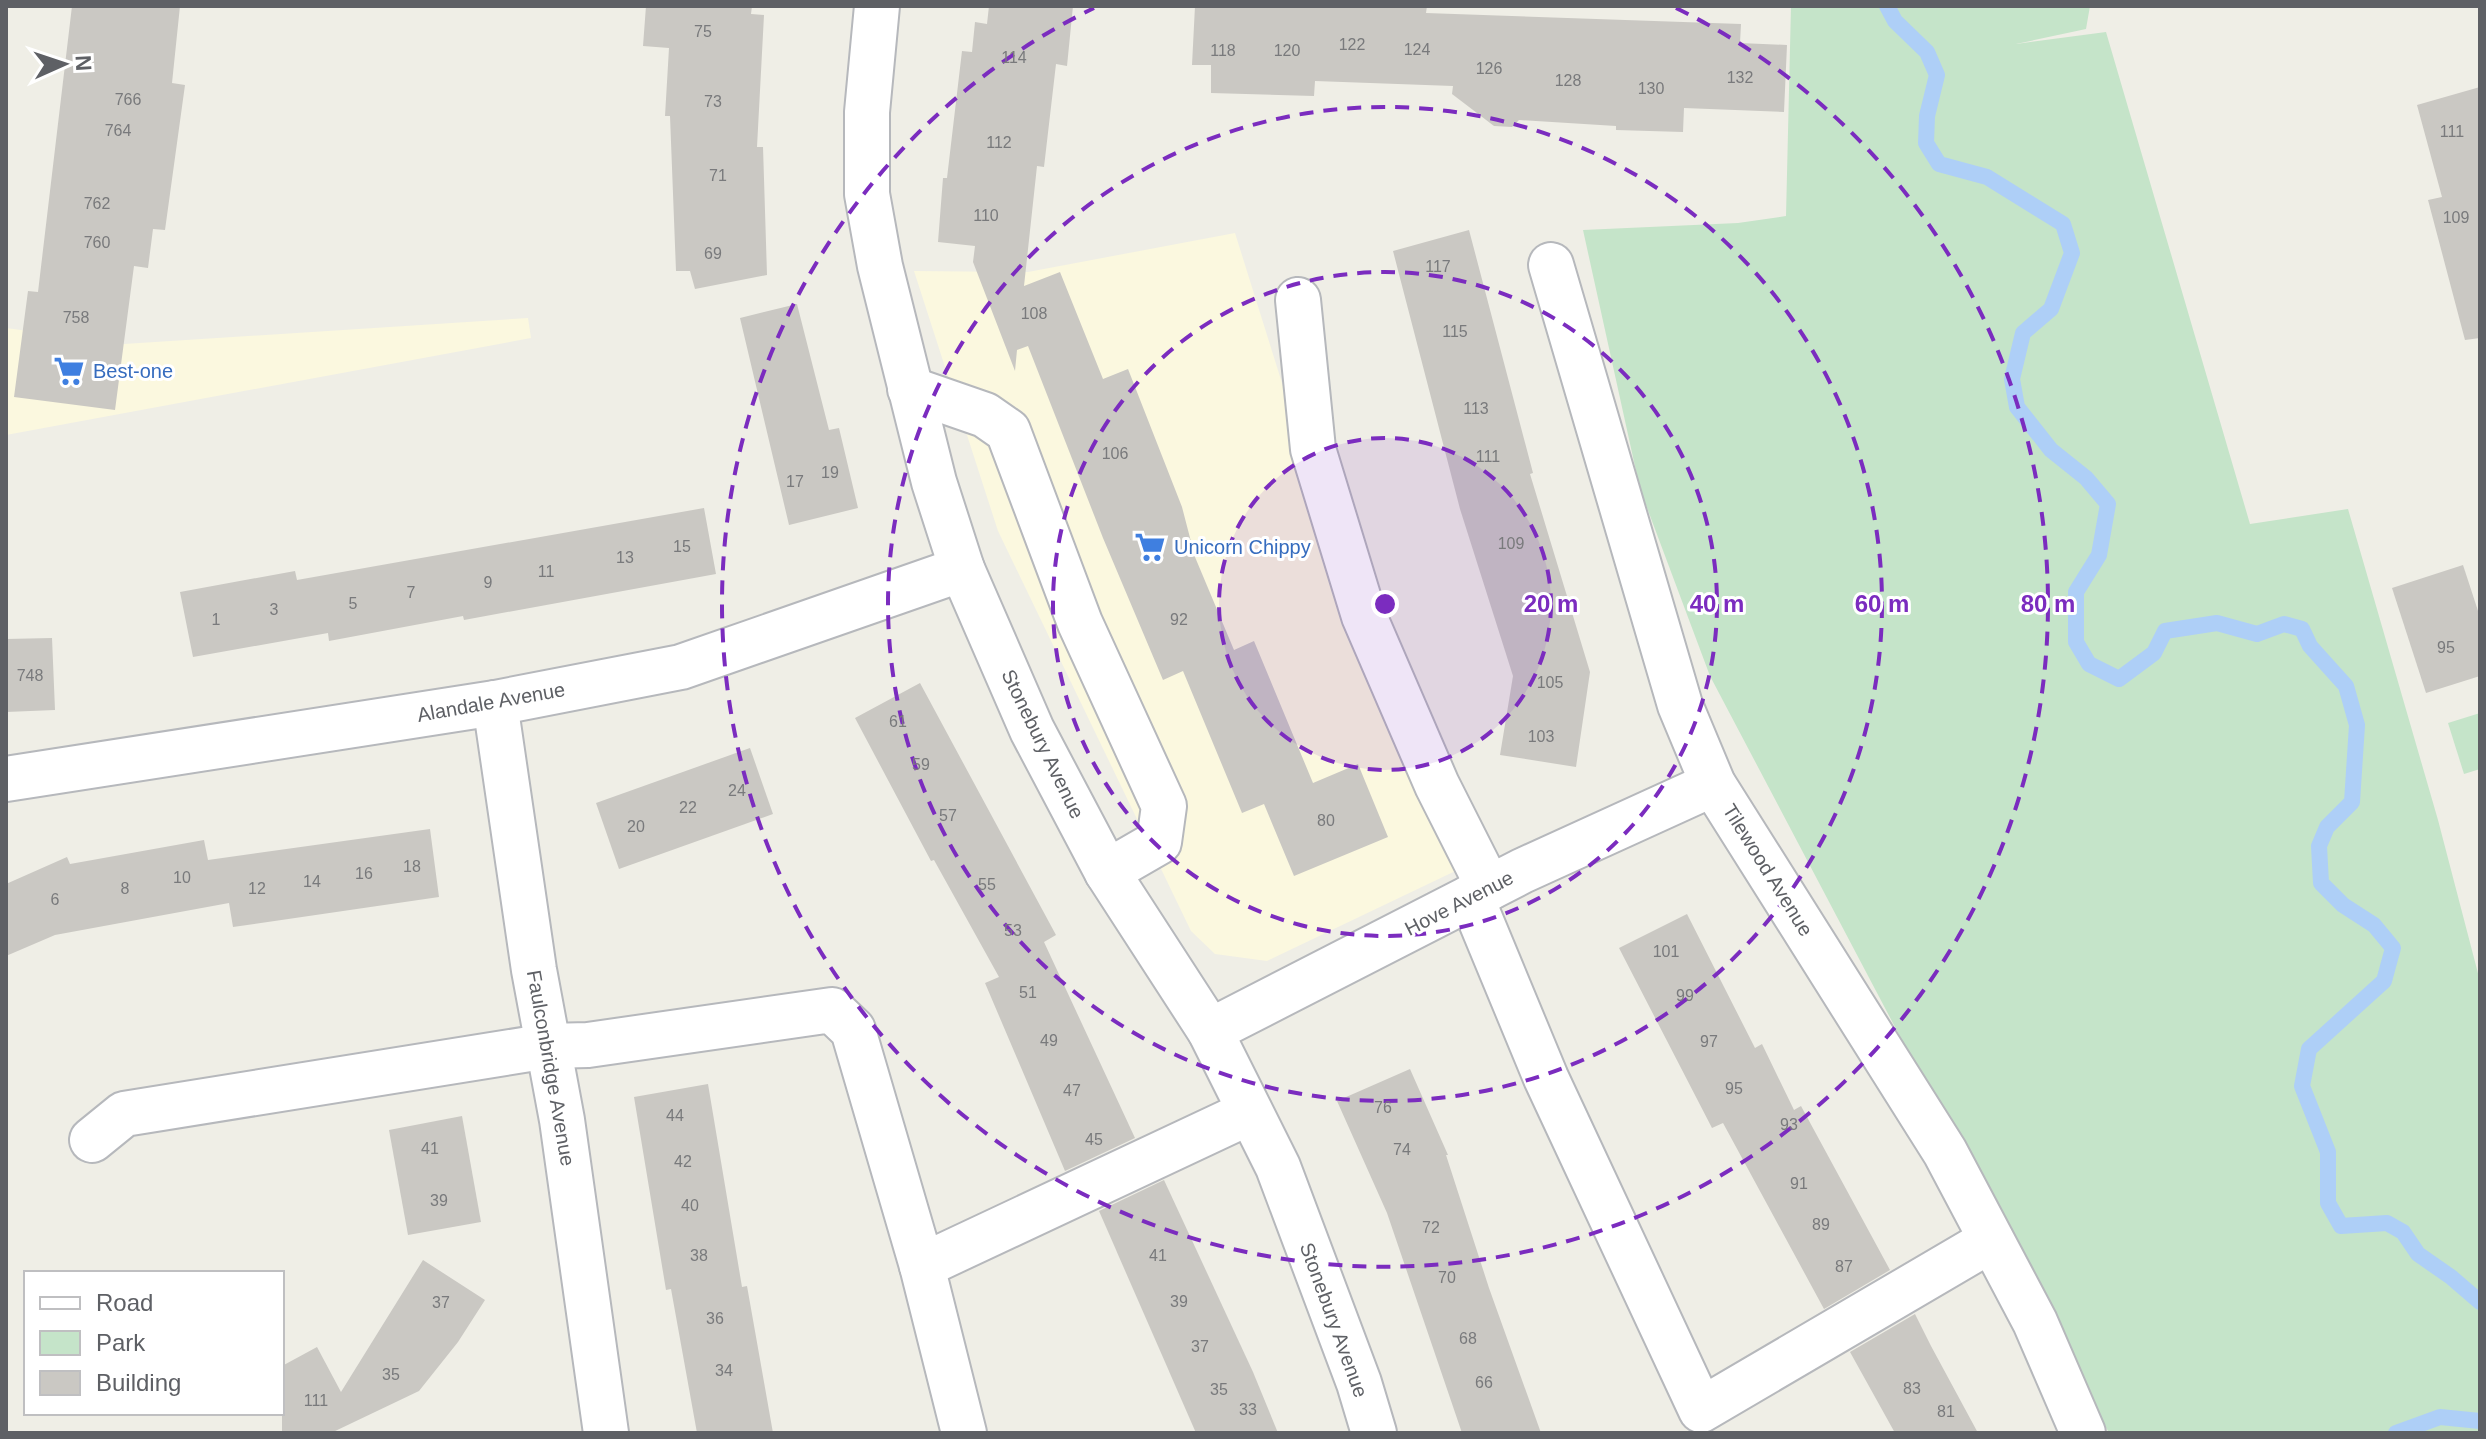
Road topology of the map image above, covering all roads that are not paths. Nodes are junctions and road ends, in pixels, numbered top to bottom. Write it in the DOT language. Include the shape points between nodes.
graph roads {
  1 [pos="877,6"];
  2 [pos="1551,265"];
  3 [pos="1298,300"];
  4 [pos="910,389"];
  5 [pos="962,569"];
  6 [pos="495,703"];
  7 [pos="6,779"];
  8 [pos="1713,784"];
  9 [pos="1107,872"];
  10 [pos="1480,893"];
  11 [pos="1210,1031"];
  12 [pos="548,1046"];
  13 [pos="1250,1112"];
  14 [pos="92,1140"];
  15 [pos="1991,1240"];
  16 [pos="922,1266"];
  17 [pos="1705,1422"];
  18 [pos="606,1433"];
  19 [pos="964,1433"];
  20 [pos="1374,1433"];
  21 [pos="2083,1433"];
  1 -- 4 [label="street, Stonebury Avenue" via="867,112 867,194"];
  2 -- 8 [label="street, Tilewood Avenue" via="1680,705"];
  3 -- 10 [label="street" via="1313,449 1364,616"];
  4 -- 5 [label="street, Stonebury Avenue"];
  4 -- 9 [label="street" via="985,415 1008,431 1080,623 1164,806 1159,842"];
  5 -- 6 [label="street, Alandale Avenue" via="681,667"];
  5 -- 9 [label="street, Stonebury Avenue" via="1032,730"];
  6 -- 7 [label="street, Alandale Avenue"];
  6 -- 12 [label="street, Faulconbridge Avenue"];
  8 -- 10 [label="street, Hove Avenue"];
  8 -- 15 [label="street, Tilewood Avenue" via="1945,1152"];
  9 -- 11 [label="street, Stonebury Avenue"];
  10 -- 11 [label="street, Hove Avenue"];
  10 -- 17 [label="street" via="1546,1078"];
  11 -- 13 [label="street, Stonebury Avenue"];
  12 -- 14 [label="street" via="124,1114"];
  12 -- 16 [label="street" via="588,1045 832,1010 853,1030"];
  12 -- 18 [label="street, Faulconbridge Avenue"];
  13 -- 16 [label="street"];
  13 -- 20 [label="street, Stonebury Avenue" via="1278,1167"];
  15 -- 17 [label="street"];
  15 -- 21 [label="street, Tilewood Avenue" via="2035,1322"];
  16 -- 19 [label="street"];
}
